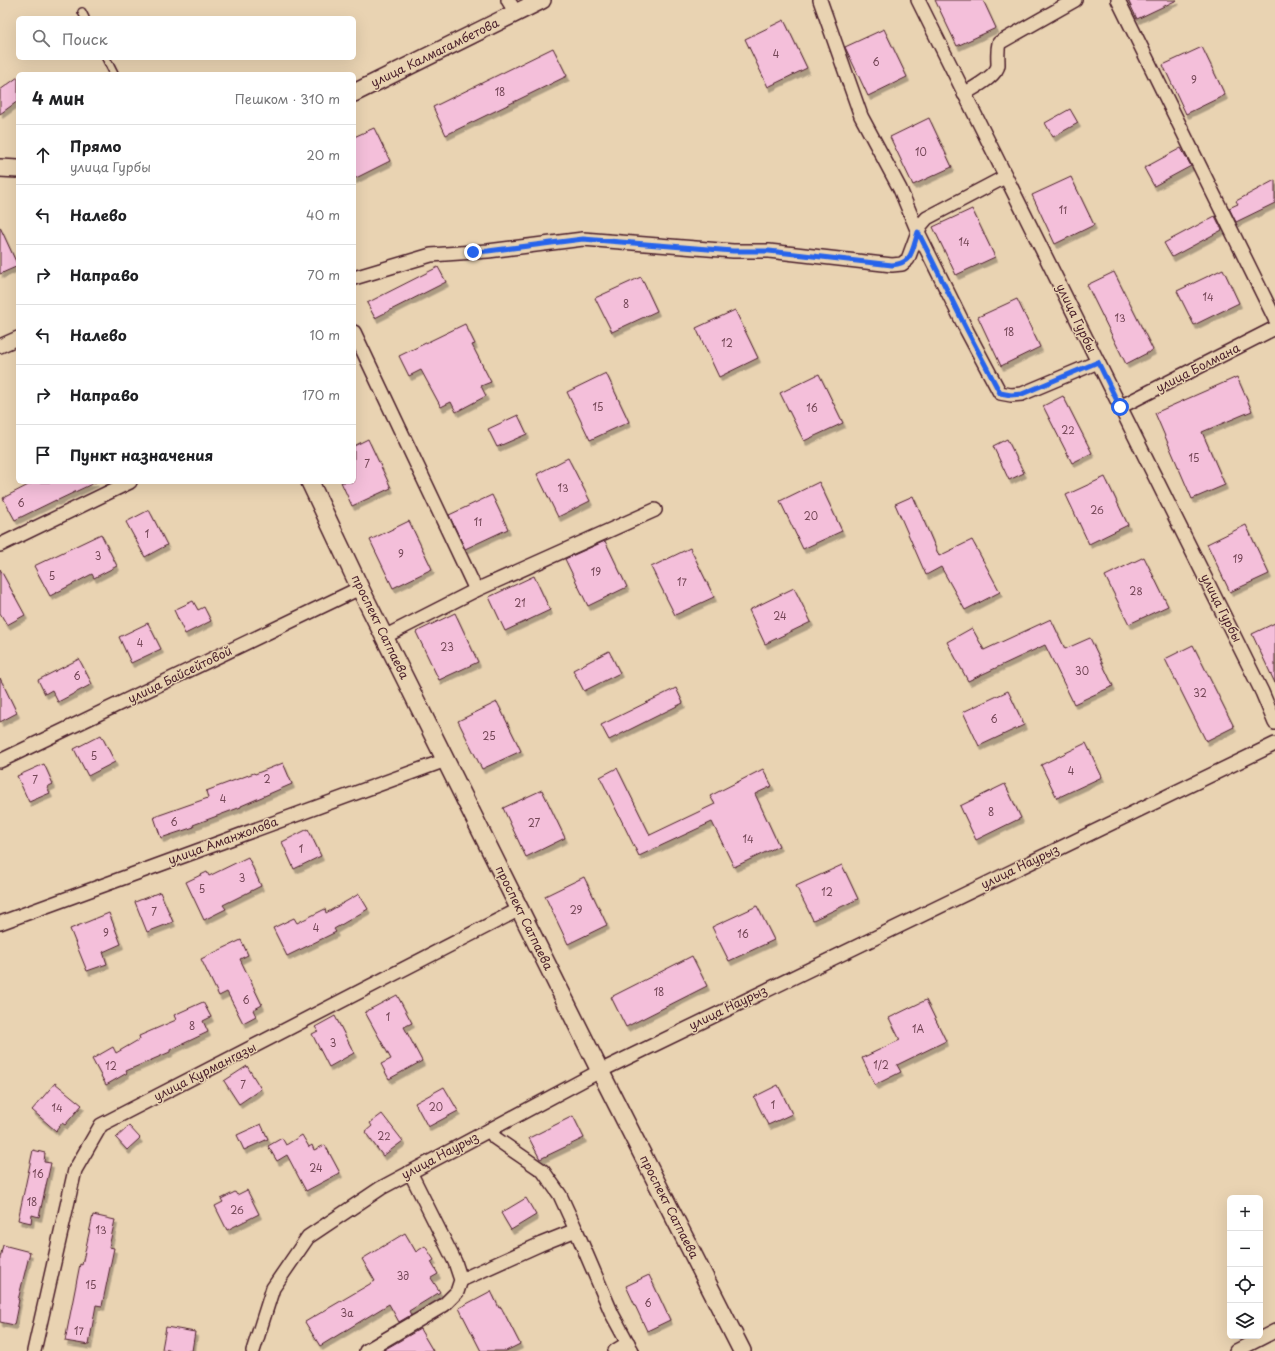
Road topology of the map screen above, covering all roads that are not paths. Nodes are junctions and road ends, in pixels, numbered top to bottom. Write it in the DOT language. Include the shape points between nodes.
graph roads {
  1 [pos="542,0"];
  2 [pos="820,0"];
  3 [pos="918,0"];
  4 [pos="1075,0"];
  5 [pos="1118,0"];
  6 [pos="512,6"];
  7 [pos="107,60"];
  8 [pos="113,72"];
  9 [pos="356,92"];
  10 [pos="964,94"];
  11 [pos="0,168"];
  12 [pos="16,169"];
  13 [pos="1005,177"];
  14 [pos="918,232"];
  15 [pos="356,277"];
  16 [pos="1275,319"];
  17 [pos="1275,328"];
  18 [pos="356,336"];
  19 [pos="16,339"];
  20 [pos="0,346"];
  21 [pos="1098,362"];
  22 [pos="1120,407"];
  23 [pos="126,484"];
  24 [pos="311,484"];
  25 [pos="655,510"];
  26 [pos="0,545"];
  27 [pos="360,588"];
  28 [pos="476,590"];
  29 [pos="384,637"];
  30 [pos="1275,723"];
  31 [pos="1275,744"];
  32 [pos="446,760"];
  33 [pos="0,762"];
  34 [pos="520,908"];
  35 [pos="0,923"];
  36 [pos="600,1071"];
  37 [pos="490,1130"];
  38 [pos="410,1172"];
  39 [pos="576,1230"];
  40 [pos="462,1280"];
  41 [pos="1275,1331"];
  42 [pos="630,1347"];
  43 [pos="34,1351"];
  44 [pos="253,1351"];
  45 [pos="368,1351"];
  46 [pos="615,1351"];
  47 [pos="742,1351"];
  48 [pos="1236,1351"];
  1 -- 6 [label="street, улица Калмагамбетова"];
  2 -- 14 [label="street" via="861,116 900,189"];
  3 -- 10 [label="street, улица Гурбы"];
  4 -- 10 [label="street" via="999,43 998,67 994,73"];
  5 -- 16 [label="street"];
  6 -- 9 [label="street, улица Калмагамбетова"];
  7 -- 8 [label="lane"];
  10 -- 13 [label="street, улица Гурбы"];
  11 -- 12 [label="street"];
  13 -- 14 [label="street" via="927,218"];
  13 -- 21 [label="street, улица Гурбы"];
  14 -- 15 [label="street" via="908,259 902,264 892,265 769,251 733,251 583,239 431,255"];
  14 -- 21 [label="street" via="1000,393 1022,394"];
  17 -- 22 [label="street, улица Болмана"];
  18 -- 28 [label="street"];
  19 -- 20 [label="street"];
  21 -- 22 [label="street, улица Гурбы"];
  22 -- 30 [label="street, улица Гурбы"];
  23 -- 26 [label="street"];
  24 -- 27 [label="street, проспект Сатпаева"];
  25 -- 28 [label="street"];
  27 -- 29 [label="street, проспект Сатпаева"];
  27 -- 33 [label="street, улица Байсейтовой"];
  28 -- 29 [label="street"];
  29 -- 32 [label="street, проспект Сатпаева"];
  31 -- 36 [label="street, улица Наурыз"];
  32 -- 34 [label="street, проспект Сатпаева"];
  32 -- 35 [label="street, улица Аманжолова"];
  34 -- 36 [label="street, проспект Сатпаева"];
  34 -- 43 [label="street, улица Курмангазы" via="101,1126 75,1170"];
  36 -- 37 [label="street, улица Наурыз"];
  36 -- 47 [label="street, проспект Сатпаева"];
  37 -- 38 [label="street, улица Наурыз"];
  37 -- 39 [label="street" via="495,1138 543,1171 560,1196"];
  38 -- 40 [label="street" via="456,1262"];
  38 -- 44 [label="street, улица Наурыз" via="381,1188 308,1237 272,1288"];
  39 -- 40 [label="street"];
  39 -- 42 [label="street" via="612,1314"];
  40 -- 45 [label="street" via="457,1292 444,1305"];
  41 -- 48 [label="street"];
  42 -- 46 [label="street"];
}
